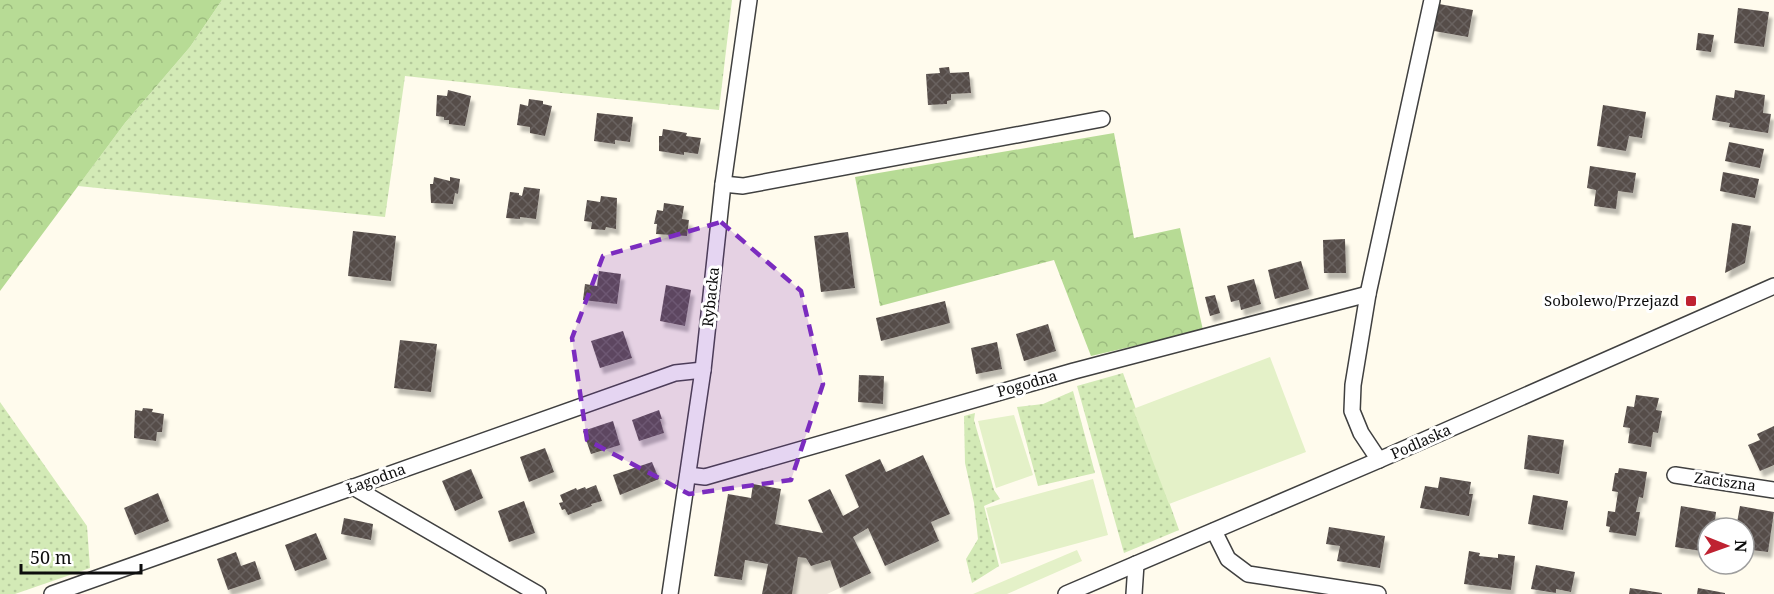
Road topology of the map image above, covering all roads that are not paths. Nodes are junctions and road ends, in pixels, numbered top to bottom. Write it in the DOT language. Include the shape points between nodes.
graph roads {
  1 [pos="749,0"];
  2 [pos="1432,0"];
  3 [pos="1102,119"];
  4 [pos="723,184"];
  5 [pos="1774,286"];
  6 [pos="1368,294"];
  7 [pos="703,370"];
  8 [pos="1379,460"];
  9 [pos="688,475"];
  10 [pos="1675,475"];
  11 [pos="353,487"];
  12 [pos="1774,490"];
  13 [pos="1214,531"];
  14 [pos="1136,564"];
  15 [pos="52,594"];
  16 [pos="538,594"];
  17 [pos="670,594"];
  18 [pos="1066,594"];
  19 [pos="1134,594"];
  20 [pos="1378,594"];
  1 -- 4 [label="street, Rybacka"];
  2 -- 6 [label="street"];
  3 -- 4 [label="street" via="743,186"];
  4 -- 7 [label="street, Rybacka"];
  5 -- 8 [label="street, Podlaska"];
  6 -- 8 [label="street" via="1352,411"];
  6 -- 9 [label="street, Pogodna" via="1074,371 705,477"];
  7 -- 9 [label="street, Rybacka"];
  7 -- 11 [label="street, Łagodna" via="675,373"];
  8 -- 13 [label="street, Podlaska"];
  9 -- 17 [label="street, Rybacka"];
  10 -- 12 [label="street, Zaciszna"];
  11 -- 15 [label="street, Łagodna"];
  11 -- 16 [label="street"];
  13 -- 14 [label="street, Podlaska"];
  13 -- 20 [label="street" via="1228,559 1248,574"];
  14 -- 18 [label="street, Podlaska"];
  14 -- 19 [label="street"];
}
